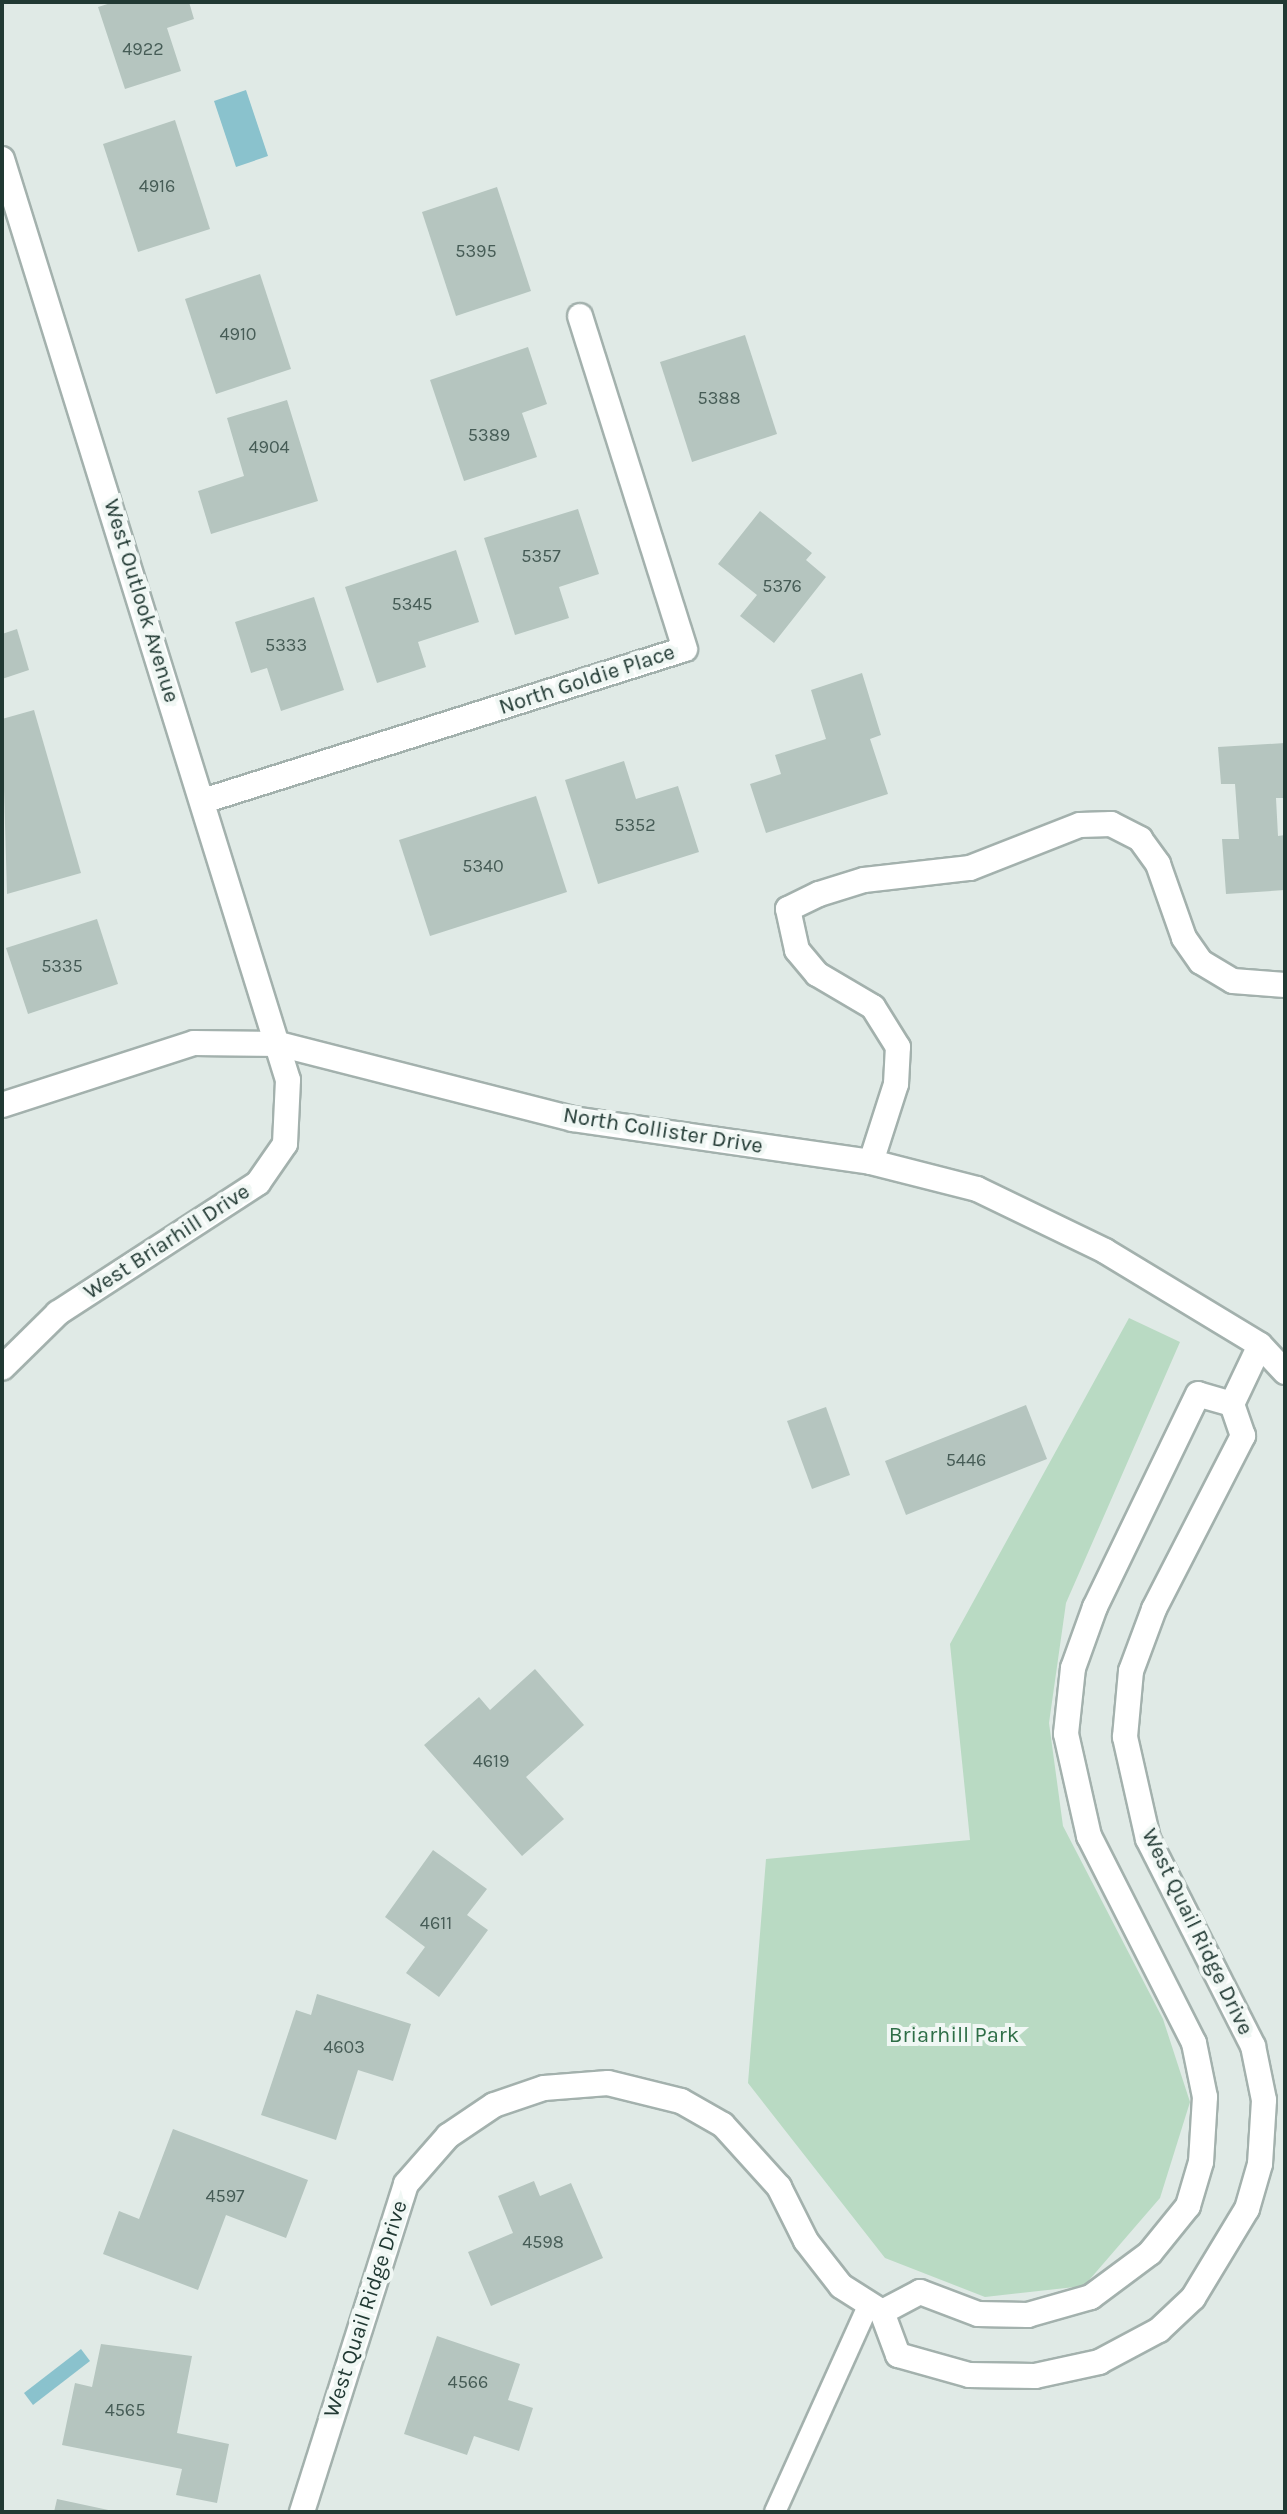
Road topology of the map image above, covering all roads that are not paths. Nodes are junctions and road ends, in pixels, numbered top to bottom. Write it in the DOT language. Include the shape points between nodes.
graph roads {
  1 [pos="2,159"];
  2 [pos="580,316"];
  3 [pos="203,801"];
  4 [pos="1285,985"];
  5 [pos="279,1044"];
  6 [pos="2,1105"];
  7 [pos="871,1162"];
  8 [pos="1260,1345"];
  9 [pos="2,1368"];
  10 [pos="1285,1372"];
  11 [pos="1232,1404"];
  12 [pos="875,2308"];
  13 [pos="302,2512"];
  14 [pos="775,2512"];
  1 -- 3 [label="street, West Outlook Avenue"];
  2 -- 3 [label="street, North Goldie Place" via="685,649"];
  3 -- 5 [label="street, West Outlook Avenue"];
  4 -- 7 [label="street" via="1233,981 1201,962 1184,938 1158,864 1140,839 1111,824 1080,825 970,868 864,880 819,894 788,909 797,950 817,974 873,1007 898,1047 896,1084"];
  5 -- 6 [label="street, North Collister Drive" via="194,1043"];
  5 -- 7 [label="street, North Collister Drive" via="573,1119"];
  5 -- 9 [label="street, West Briarhill Drive" via="288,1080 285,1144 258,1183 58,1313"];
  7 -- 8 [label="street, North Collister Drive" via="977,1189 1171,1286"];
  8 -- 10 [label="street, North Collister Drive"];
  8 -- 11 [label="street"];
  11 -- 12 [label="street" via="1198,1394 1095,1607 1073,1668 1066,1734 1089,1836 1194,2043 1205,2097 1201,2162 1188,2206 1150,2253 1091,2297 1028,2315 978,2314 920,2292"];
  11 -- 12 [label="street, West Quail Ridge Drive" via="1243,1436 1154,1609 1131,1671 1125,1737 1148,1839 1253,2046 1264,2100 1260,2164 1247,2209 1193,2298 1159,2330 1099,2362 1035,2376 969,2375 898,2355"];
  12 -- 13 [label="street, West Quail Ridge Drive" via="841,2286 806,2241 779,2187 723,2125 681,2101 608,2083 544,2088 494,2105 448,2136 406,2184"];
  12 -- 14 [label="lane"];
}
